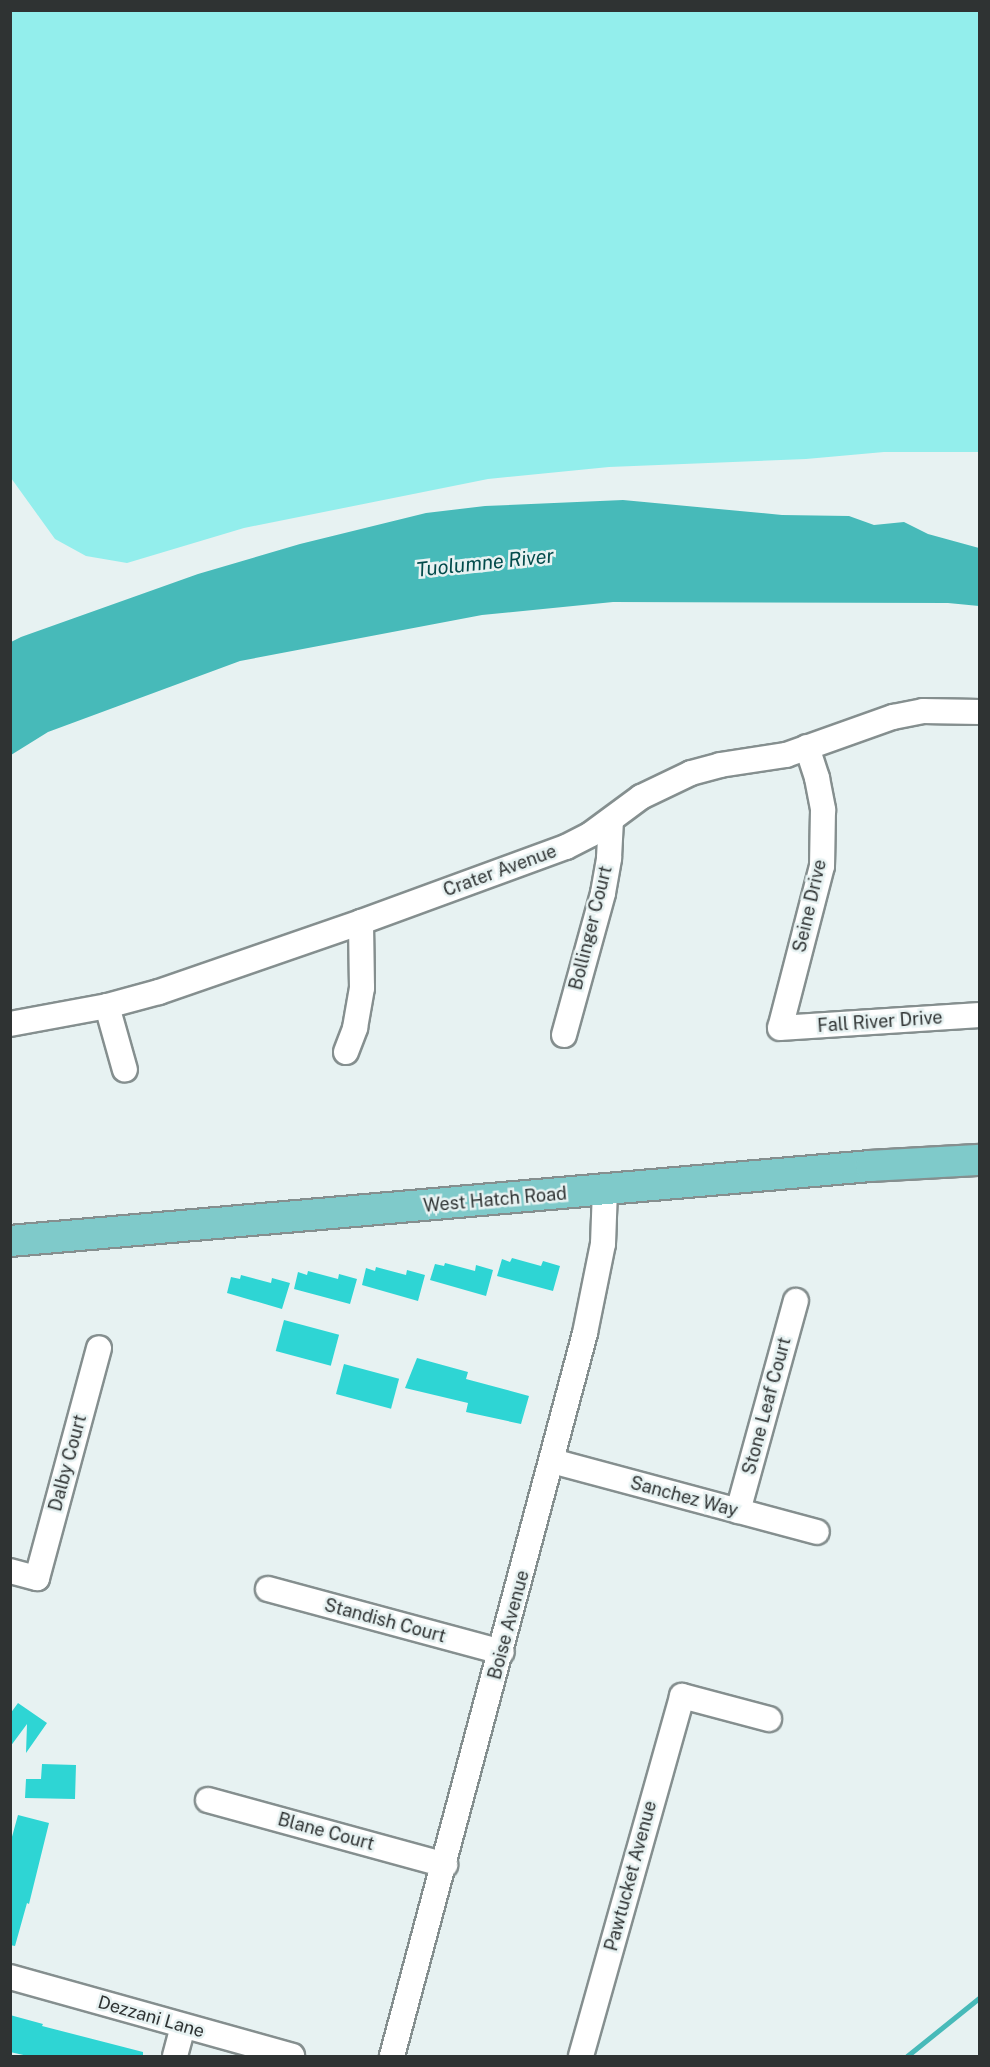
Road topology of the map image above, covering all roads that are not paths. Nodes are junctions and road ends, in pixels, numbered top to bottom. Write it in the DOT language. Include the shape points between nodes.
graph roads {
  1 [pos="980,712"];
  2 [pos="807,747"];
  3 [pos="611,820"];
  4 [pos="361,922"];
  5 [pos="107,1006"];
  6 [pos="980,1015"];
  7 [pos="10,1024"];
  8 [pos="780,1028"];
  9 [pos="564,1035"];
  10 [pos="346,1052"];
  11 [pos="125,1070"];
  12 [pos="980,1160"];
  13 [pos="605,1190"];
  14 [pos="10,1241"];
  15 [pos="796,1301"];
  16 [pos="99,1348"];
  17 [pos="552,1461"];
  18 [pos="738,1511"];
  19 [pos="817,1532"];
  20 [pos="10,1571"];
  21 [pos="268,1589"];
  22 [pos="501,1652"];
  23 [pos="769,1719"];
  24 [pos="208,1800"];
  25 [pos="445,1864"];
  26 [pos="10,1977"];
  27 [pos="183,2026"];
  28 [pos="175,2056"];
  29 [pos="292,2056"];
  30 [pos="392,2056"];
  31 [pos="581,2056"];
  1 -- 2 [label="street, Crater Avenue" via="923,711 892,717"];
  2 -- 3 [label="street, Crater Avenue" via="786,755 691,772 641,797"];
  2 -- 8 [label="street, Seine Drive" via="823,810 822,866"];
  3 -- 4 [label="street, Crater Avenue" via="566,847"];
  3 -- 9 [label="street, Bollinger Court" via="603,893"];
  4 -- 5 [label="street, Crater Avenue" via="159,992"];
  4 -- 10 [label="street" via="362,988"];
  5 -- 7 [label="street, Crater Avenue"];
  5 -- 11 [label="street"];
  6 -- 8 [label="street, Fall River Drive"];
  12 -- 13 [label="main road, West Hatch Road"];
  13 -- 14 [label="main road, West Hatch Road"];
  13 -- 17 [label="street, Boise Avenue" via="603,1244 595,1287"];
  15 -- 18 [label="street, Stone Leaf Court"];
  16 -- 20 [label="street, Dalby Court" via="37,1578"];
  17 -- 18 [label="street, Sanchez Way"];
  17 -- 22 [label="street, Boise Avenue"];
  18 -- 19 [label="street, Sanchez Way"];
  21 -- 22 [label="street, Standish Court"];
  22 -- 25 [label="street, Boise Avenue"];
  23 -- 31 [label="street, Pawtucket Avenue" via="682,1696"];
  24 -- 25 [label="street, Blane Court"];
  25 -- 30 [label="street, Boise Avenue"];
  26 -- 27 [label="street, Dezzani Lane"];
  27 -- 28 [label="street"];
  27 -- 29 [label="street, Dezzani Lane"];
}
